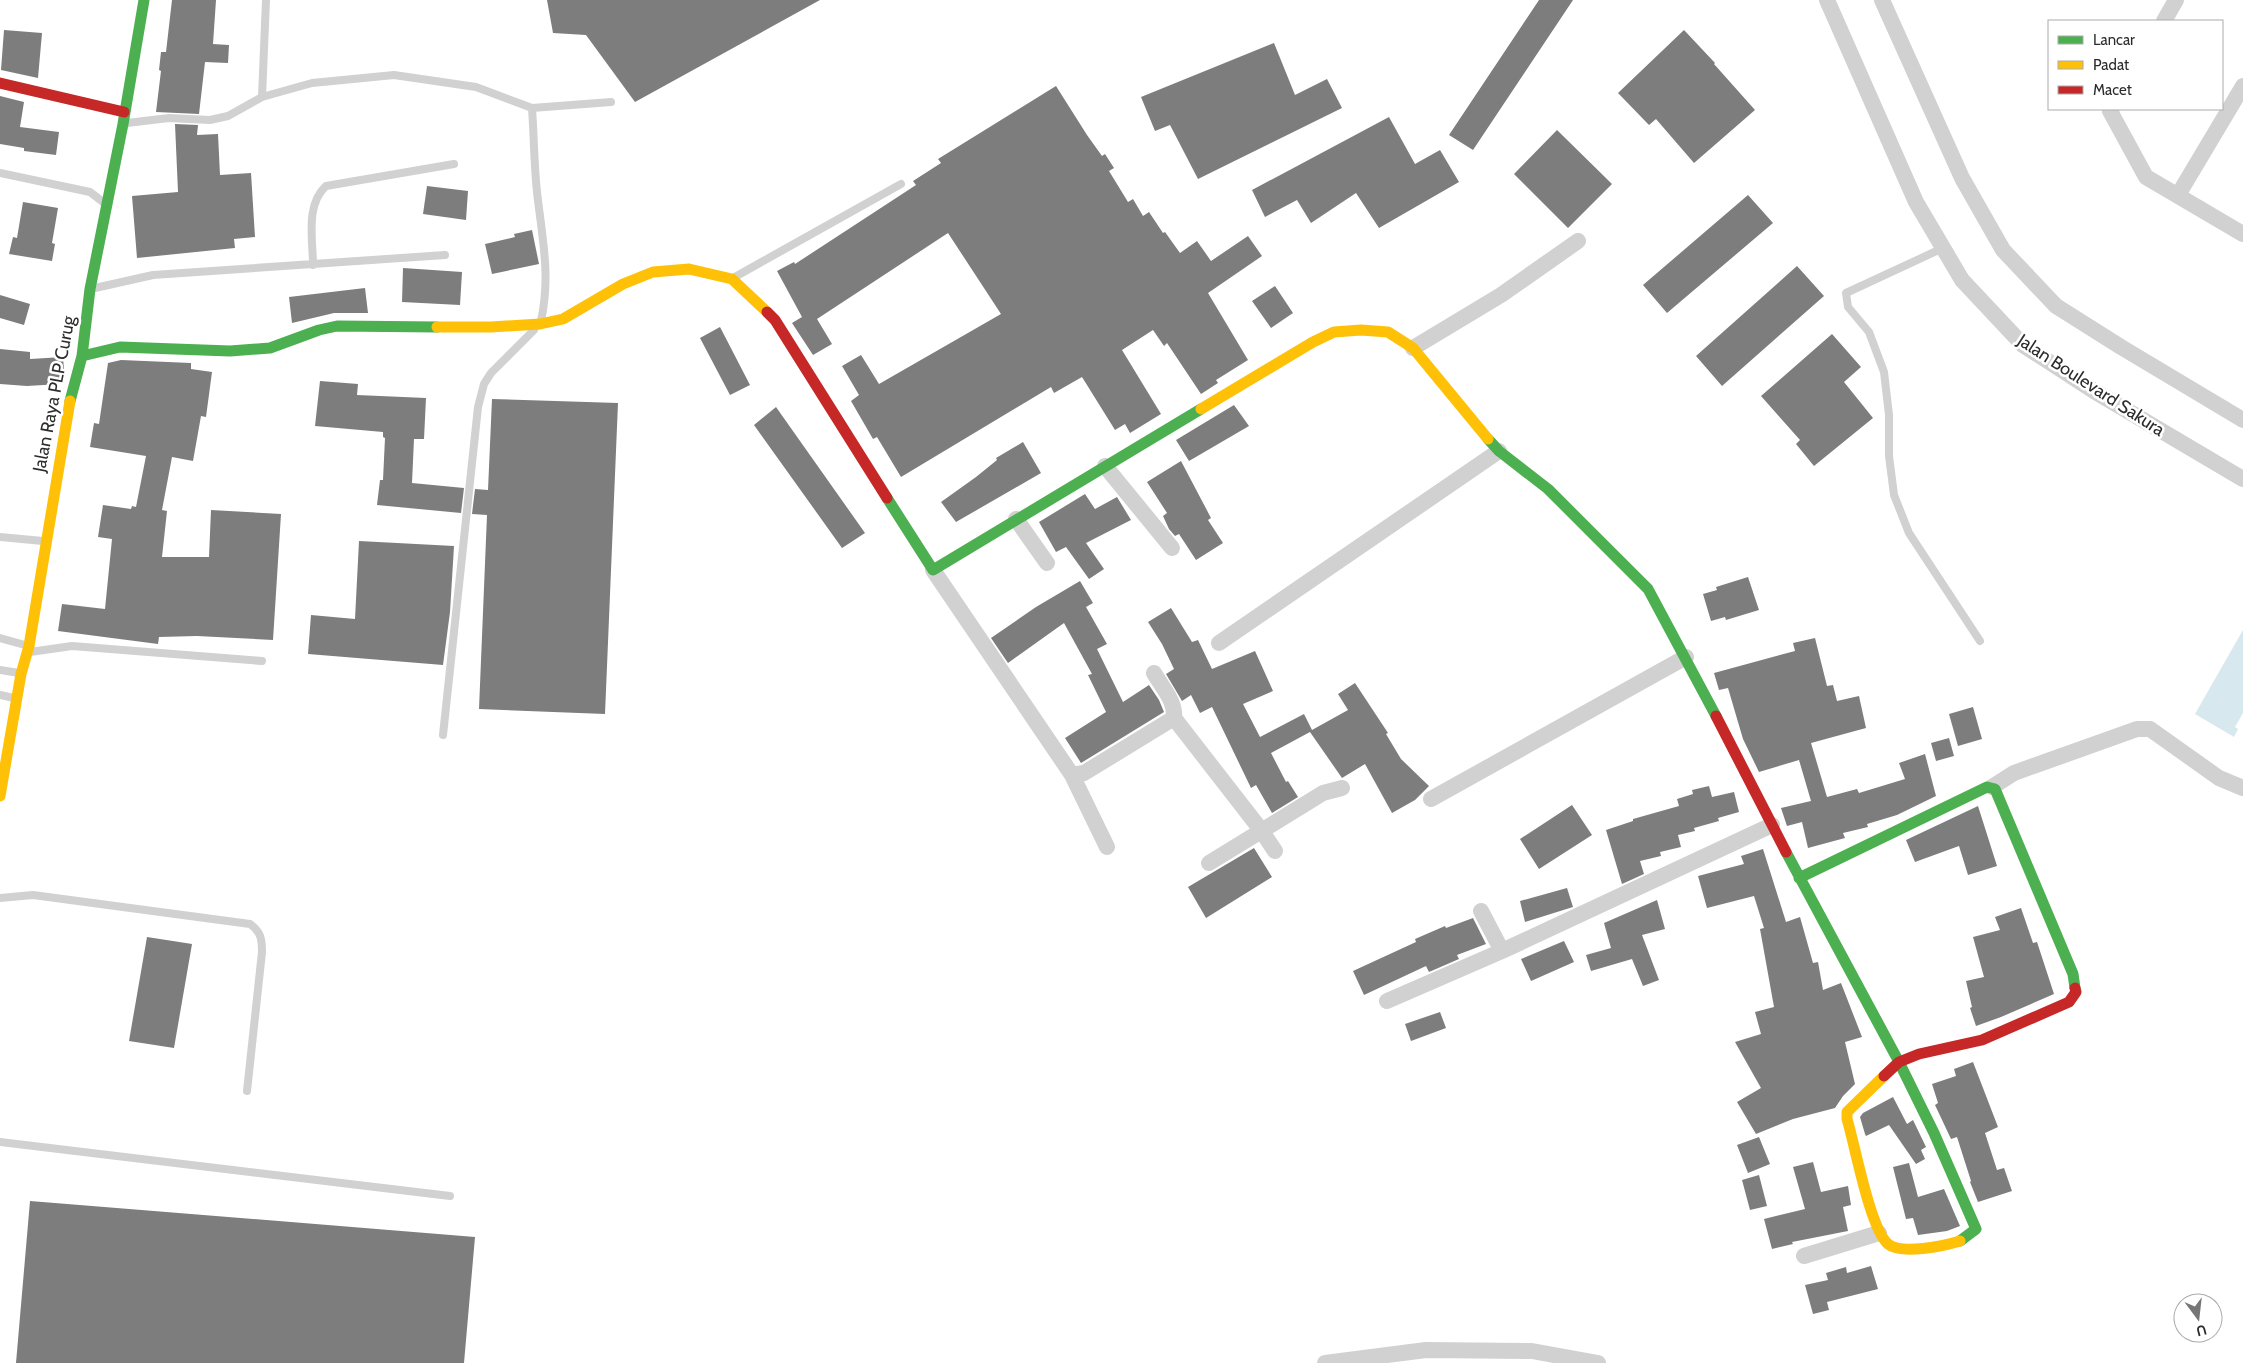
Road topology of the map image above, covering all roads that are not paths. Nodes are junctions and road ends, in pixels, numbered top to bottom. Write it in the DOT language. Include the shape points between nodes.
graph roads {
  1 [pos="144,0"];
  2 [pos="266,0"];
  3 [pos="1827,0"];
  4 [pos="1882,0"];
  5 [pos="2172,2"];
  6 [pos="2164,20"];
  7 [pos="0,83"];
  8 [pos="2243,86"];
  9 [pos="262,97"];
  10 [pos="611,102"];
  11 [pos="532,108"];
  12 [pos="2111,110"];
  13 [pos="124,112"];
  14 [pos="124,124"];
  15 [pos="454,164"];
  16 [pos="0,173"];
  17 [pos="902,184"];
  18 [pos="2178,195"];
  19 [pos="106,205"];
  20 [pos="2243,234"];
  21 [pos="1578,241"];
  22 [pos="1943,248"];
  23 [pos="445,255"];
  24 [pos="313,265"];
  25 [pos="732,279"];
  26 [pos="90,289"];
  27 [pos="540,324"];
  28 [pos="1413,348"];
  29 [pos="82,356"];
  30 [pos="2243,420"];
  31 [pos="1499,451"];
  32 [pos="1105,466"];
  33 [pos="2243,479"];
  34 [pos="1016,519"];
  35 [pos="0,537"];
  36 [pos="46,541"];
  37 [pos="1172,548"];
  38 [pos="1048,563"];
  39 [pos="933,570"];
  40 [pos="0,638"];
  41 [pos="1980,641"];
  42 [pos="1219,643"];
  43 [pos="28,649"];
  44 [pos="1686,657"];
  45 [pos="262,661"];
  46 [pos="0,670"];
  47 [pos="1154,673"];
  48 [pos="21,674"];
  49 [pos="0,695"];
  50 [pos="18,698"];
  51 [pos="1174,718"];
  52 [pos="443,734"];
  53 [pos="1072,775"];
  54 [pos="1992,787"];
  55 [pos="1342,788"];
  56 [pos="2243,788"];
  57 [pos="0,796"];
  58 [pos="1431,798"];
  59 [pos="1772,825"];
  60 [pos="1261,830"];
  61 [pos="1108,847"];
  62 [pos="1275,851"];
  63 [pos="1209,863"];
  64 [pos="1799,878"];
  65 [pos="0,898"];
  66 [pos="1481,911"];
  67 [pos="1502,951"];
  68 [pos="1387,1001"];
  69 [pos="1899,1062"];
  70 [pos="247,1091"];
  71 [pos="0,1142"];
  72 [pos="450,1196"];
  73 [pos="1879,1232"];
  74 [pos="1804,1256"];
  75 [pos="1325,1363"];
  76 [pos="1598,1363"];
  1 -- 13 [label="street, Jalan Raya PLP Curug"];
  2 -- 9 [label="lane"];
  3 -- 22 [label="street, Jalan Boulevard Sakura" via="1916,202"];
  4 -- 30 [label="street" via="1962,178 2003,250 2056,306"];
  5 -- 6 [label="street"];
  7 -- 13 [label="street"];
  8 -- 18 [label="street"];
  9 -- 11 [label="lane" via="312,83 394,75 476,87"];
  9 -- 14 [label="lane" via="228,116 210,120 169,118"];
  10 -- 11 [label="lane"];
  11 -- 27 [label="lane" via="545,259 546,296"];
  12 -- 18 [label="street" via="2146,176"];
  13 -- 14 [label="street, Jalan Raya PLP Curug"];
  14 -- 19 [label="street, Jalan Raya PLP Curug"];
  15 -- 24 [label="lane" via="326,186 314,201"];
  16 -- 19 [label="lane" via="90,192"];
  17 -- 25 [label="lane"];
  18 -- 20 [label="street"];
  19 -- 26 [label="street, Jalan Raya PLP Curug"];
  21 -- 28 [label="street" via="1501,295"];
  22 -- 33 [label="street, Jalan Boulevard Sakura" via="1962,280 2023,345"];
  22 -- 41 [label="lane" via="1846,293 1848,307 1869,332 1884,372 1894,496 1909,533"];
  23 -- 24 [label="lane"];
  24 -- 26 [label="lane" via="153,275"];
  25 -- 27 [label="street" via="689,269 653,272 623,284 563,318"];
  25 -- 39 [label="street" via="775,320"];
  26 -- 29 [label="street, Jalan Raya PLP Curug"];
  27 -- 29 [label="street" via="491,327 337,326 270,348 120,347"];
  27 -- 52 [label="lane" via="491,373 484,384 478,407"];
  28 -- 31 [label="street"];
  28 -- 32 [label="street" via="1388,332 1334,332"];
  29 -- 36 [label="street, Jalan Raya PLP Curug" via="66,418"];
  31 -- 42 [label="street"];
  31 -- 44 [label="street" via="1548,489 1648,589"];
  32 -- 34 [label="street"];
  32 -- 37 [label="street"];
  34 -- 38 [label="street"];
  34 -- 39 [label="street"];
  35 -- 36 [label="lane"];
  36 -- 43 [label="street, Jalan Raya PLP Curug"];
  39 -- 53 [label="street"];
  40 -- 43 [label="lane"];
  43 -- 45 [label="lane" via="72,646"];
  43 -- 48 [label="street, Jalan Raya PLP Curug"];
  44 -- 58 [label="street"];
  44 -- 59 [label="street"];
  46 -- 48 [label="lane"];
  47 -- 51 [label="street" via="1173,704"];
  48 -- 50 [label="street, Jalan Raya PLP Curug"];
  49 -- 50 [label="lane"];
  50 -- 57 [label="street, Jalan Raya PLP Curug"];
  51 -- 53 [label="street" via="1084,773"];
  51 -- 60 [label="street"];
  53 -- 61 [label="street"];
  54 -- 56 [label="street" via="2014,773 2137,729 2150,730 2219,778"];
  54 -- 64 [label="street"];
  54 -- 69 [label="street" via="2074,974 2076,992 2069,1002 1982,1040 1919,1054"];
  55 -- 60 [label="street" via="1323,793"];
  59 -- 64 [label="street"];
  59 -- 67 [label="street"];
  60 -- 62 [label="street"];
  60 -- 63 [label="street"];
  64 -- 69 [label="street"];
  65 -- 70 [label="lane" via="32,895 250,924 257,929 262,952"];
  66 -- 67 [label="street"];
  67 -- 68 [label="street"];
  69 -- 73 [label="street" via="1853,1104 1847,1120"];
  69 -- 73 [label="street" via="1976,1229 1963,1241 1907,1250 1885,1242"];
  71 -- 72 [label="lane"];
  73 -- 74 [label="street"];
  75 -- 76 [label="street" via="1426,1350 1532,1351"];
}
